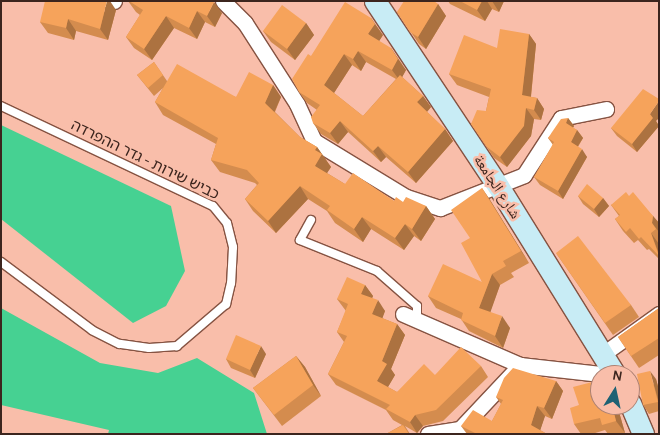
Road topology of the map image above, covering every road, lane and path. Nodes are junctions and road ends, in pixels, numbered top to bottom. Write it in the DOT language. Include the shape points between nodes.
graph roads {
  1 [pos="110,1"];
  2 [pos="114,1"];
  3 [pos="223,1"];
  4 [pos="376,1"];
  5 [pos="1,106"];
  6 [pos="606,109"];
  7 [pos="498,186"];
  8 [pos="311,220"];
  9 [pos="1,262"];
  10 [pos="659,314"];
  11 [pos="410,317"];
  12 [pos="603,354"];
  13 [pos="520,365"];
  14 [pos="609,365"];
  15 [pos="590,373"];
  16 [pos="635,415"];
  17 [pos="461,432"];
  18 [pos="428,434"];
  19 [pos="643,434"];
  1 -- 2 [label="street"];
  3 -- 7 [label="street" via="245,23 297,104 314,141 406,197 440,208"];
  4 -- 7 [label="main road, شارع الجامعة"];
  5 -- 9 [label="lane, כביש שירות - גדר ההפרדה" via="214,206 227,223 233,247 232,282 226,304 177,346 149,348 119,344 92,330"];
  6 -- 7 [label="street" via="561,118 524,175"];
  7 -- 12 [label="main road, شارع الجامعة"];
  8 -- 11 [label="lane" via="300,240 377,270 417,306"];
  10 -- 12 [label="street"];
  11 -- 13 [label="street"];
  12 -- 14 [label="main road, شارع الجامعة"];
  13 -- 15 [label="street"];
  13 -- 17 [label="street"];
  16 -- 19 [label="main road"];
  17 -- 18 [label="street"];
}
